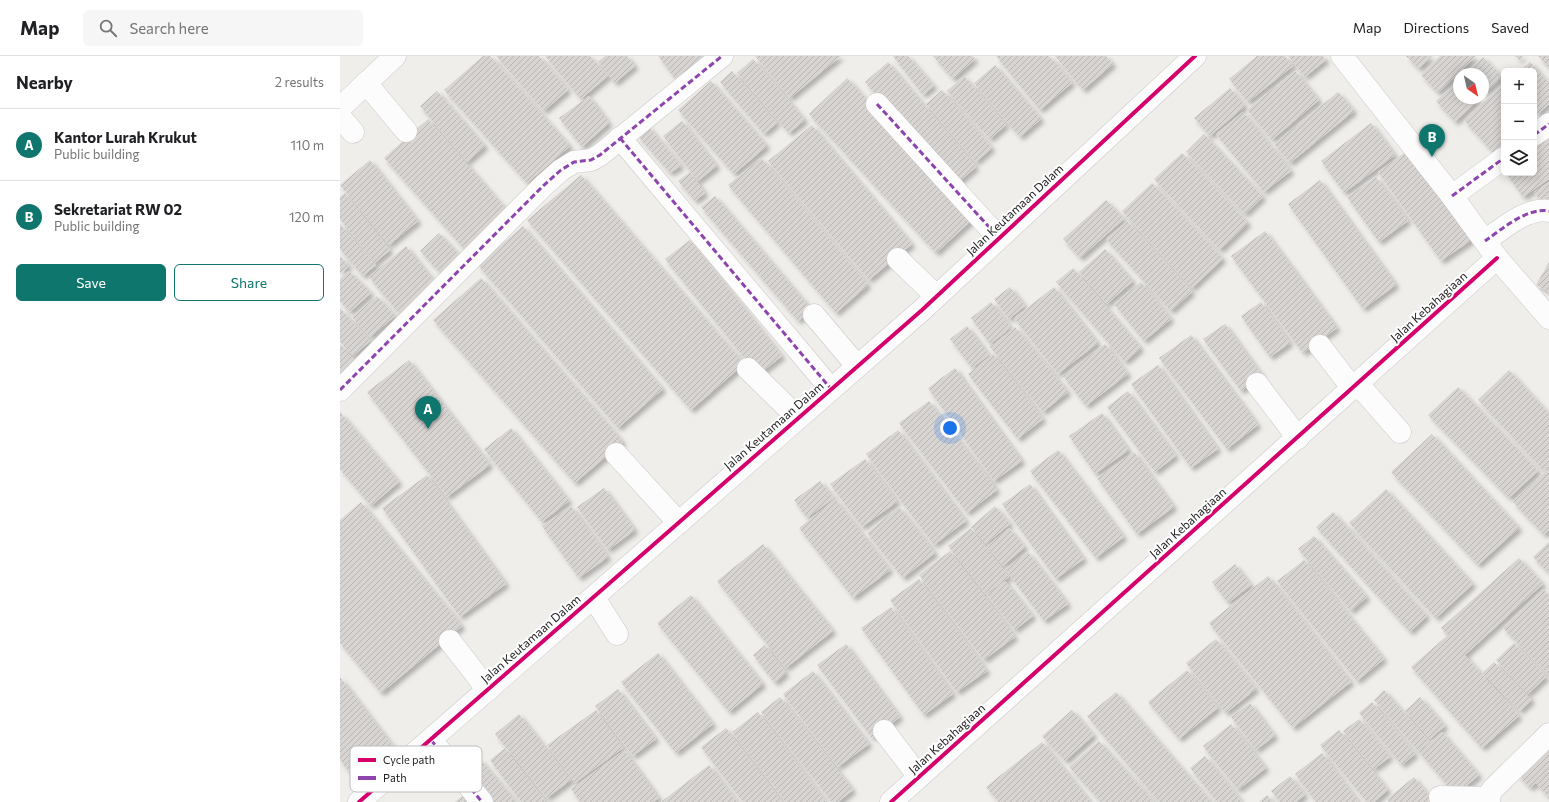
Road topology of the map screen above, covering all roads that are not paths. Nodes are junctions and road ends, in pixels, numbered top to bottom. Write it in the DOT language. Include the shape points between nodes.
graph roads {
  1 [pos="395,56"];
  2 [pos="722,56"];
  3 [pos="1196,56"];
  4 [pos="1342,56"];
  5 [pos="366,83"];
  6 [pos="877,104"];
  7 [pos="340,108"];
  8 [pos="1549,124"];
  9 [pos="406,131"];
  10 [pos="1537,133"];
  11 [pos="620,138"];
  12 [pos="1501,160"];
  13 [pos="1452,196"];
  14 [pos="1549,211"];
  15 [pos="999,238"];
  16 [pos="1485,241"];
  17 [pos="898,258"];
  18 [pos="1497,258"];
  19 [pos="936,296"];
  20 [pos="814,315"];
  21 [pos="1549,318"];
  22 [pos="1320,346"];
  23 [pos="857,366"];
  24 [pos="748,369"];
  25 [pos="1257,384"];
  26 [pos="1355,387"];
  27 [pos="831,389"];
  28 [pos="340,390"];
  29 [pos="798,418"];
  30 [pos="1400,432"];
  31 [pos="1298,438"];
  32 [pos="616,454"];
  33 [pos="679,522"];
  34 [pos="594,598"];
  35 [pos="617,634"];
  36 [pos="450,641"];
  37 [pos="488,690"];
  38 [pos="884,731"];
  39 [pos="1549,734"];
  40 [pos="431,740"];
  41 [pos="424,746"];
  42 [pos="436,746"];
  43 [pos="919,777"];
  44 [pos="371,792"];
  45 [pos="474,792"];
  46 [pos="1440,797"];
  47 [pos="1489,800"];
  48 [pos="359,802"];
  49 [pos="482,802"];
  50 [pos="891,802"];
  1 -- 5 [label="street"];
  2 -- 11 [label="street"];
  3 -- 15 [label="street, Jalan Keutamaan Dalam"];
  4 -- 13 [label="street"];
  5 -- 7 [label="street"];
  5 -- 9 [label="street"];
  6 -- 15 [label="street"];
  8 -- 10 [label="street"];
  11 -- 27 [label="street"];
  11 -- 28 [label="street" via="591,160 574,162 567,166 542,186"];
  12 -- 13 [label="street"];
  13 -- 16 [label="street"];
  14 -- 16 [label="street" via="1534,212 1518,219"];
  15 -- 19 [label="street, Jalan Keutamaan Dalam"];
  16 -- 18 [label="street"];
  17 -- 19 [label="street"];
  18 -- 21 [label="street"];
  18 -- 26 [label="street, Jalan Kebahagiaan"];
  19 -- 23 [label="street, Jalan Keutamaan Dalam"];
  20 -- 23 [label="street"];
  22 -- 26 [label="street"];
  23 -- 27 [label="street, Jalan Keutamaan Dalam"];
  24 -- 29 [label="street"];
  25 -- 31 [label="street"];
  26 -- 30 [label="street"];
  26 -- 31 [label="street, Jalan Kebahagiaan"];
  27 -- 29 [label="street, Jalan Keutamaan Dalam"];
  29 -- 33 [label="street, Jalan Keutamaan Dalam"];
  31 -- 43 [label="street, Jalan Kebahagiaan"];
  32 -- 33 [label="street"];
  33 -- 34 [label="street, Jalan Keutamaan Dalam"];
  34 -- 35 [label="street"];
  34 -- 37 [label="street, Jalan Keutamaan Dalam"];
  36 -- 37 [label="street"];
  37 -- 40 [label="street, Jalan Keutamaan Dalam"];
  38 -- 43 [label="street"];
  39 -- 47 [label="street" via="1493,789"];
  40 -- 41 [label="street, Jalan Keutamaan Dalam"];
  40 -- 42 [label="street"];
  43 -- 50 [label="street, Jalan Kebahagiaan"];
  44 -- 48 [label="street, Jalan Keutamaan Dalam"];
  45 -- 49 [label="street"];
  46 -- 47 [label="street"];
}
